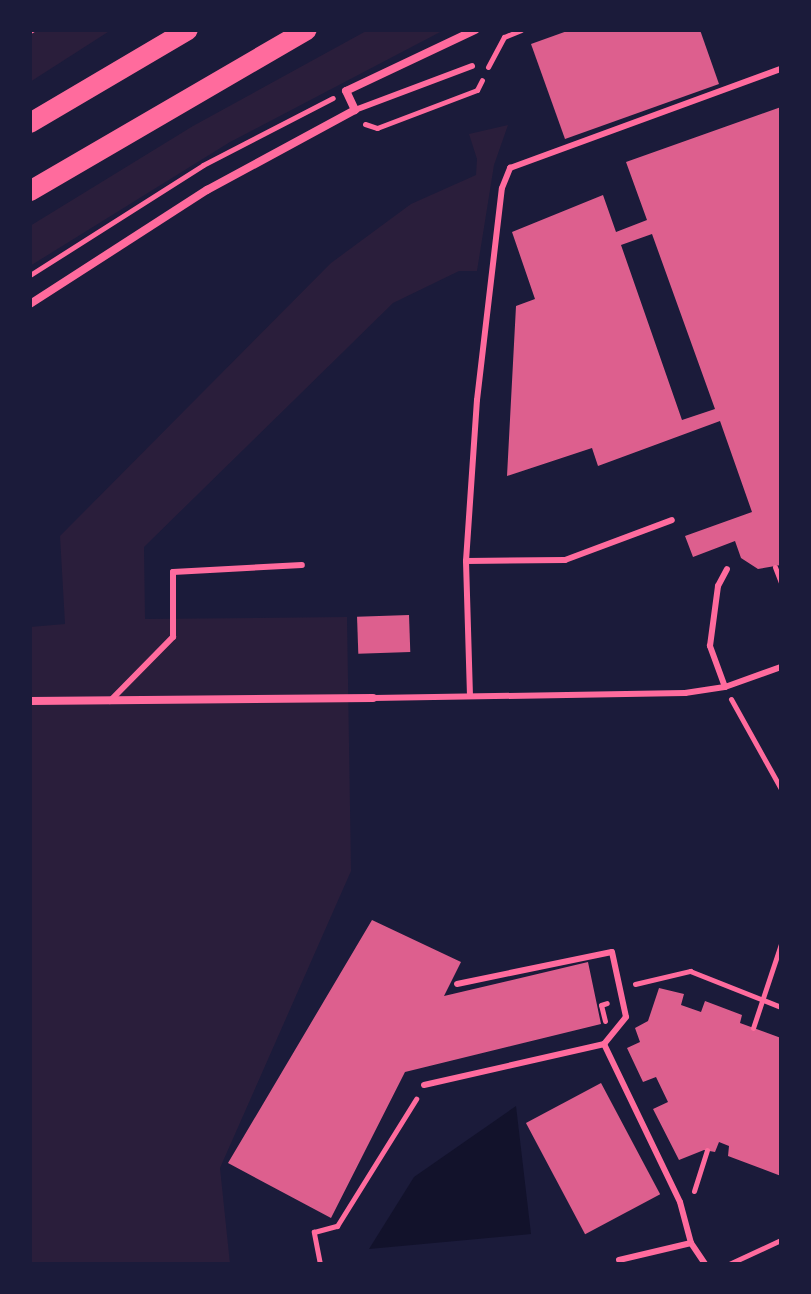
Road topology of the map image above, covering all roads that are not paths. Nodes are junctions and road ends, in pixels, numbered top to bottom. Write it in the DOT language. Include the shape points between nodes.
graph roads {
  1 [pos="188,30"];
  2 [pos="307,30"];
  3 [pos="475,30"];
  4 [pos="472,66"];
  5 [pos="781,69"];
  6 [pos="355,110"];
  7 [pos="30,123"];
  8 [pos="30,191"];
  9 [pos="30,304"];
  10 [pos="672,520"];
  11 [pos="466,561"];
  12 [pos="302,565"];
  13 [pos="727,569"];
  14 [pos="781,667"];
  15 [pos="725,687"];
  16 [pos="470,696"];
  17 [pos="373,698"];
  18 [pos="30,701"];
  19 [pos="110,701"];
  20 [pos="457,984"];
  21 [pos="604,1044"];
  22 [pos="424,1085"];
  23 [pos="691,1243"];
  24 [pos="619,1260"];
  25 [pos="705,1264"];
  1 -- 7 [label="highway"];
  2 -- 8 [label="highway"];
  3 -- 6 [label="street" via="346,91"];
  4 -- 6 [label="lane"];
  5 -- 11 [label="lane" via="510,168 502,188 479,384"];
  6 -- 9 [label="street" via="207,190"];
  10 -- 11 [label="lane" via="565,560"];
  11 -- 16 [label="lane"];
  12 -- 19 [label="lane" via="173,572 173,637"];
  13 -- 15 [label="lane" via="718,586 710,646"];
  14 -- 15 [label="lane"];
  15 -- 16 [label="lane"];
  16 -- 17 [label="lane"];
  17 -- 19 [label="street"];
  18 -- 19 [label="street"];
  20 -- 21 [label="lane" via="612,952 626,1017"];
  21 -- 22 [label="lane"];
  21 -- 23 [label="lane" via="680,1202"];
  23 -- 24 [label="lane"];
  23 -- 25 [label="lane"];
}
